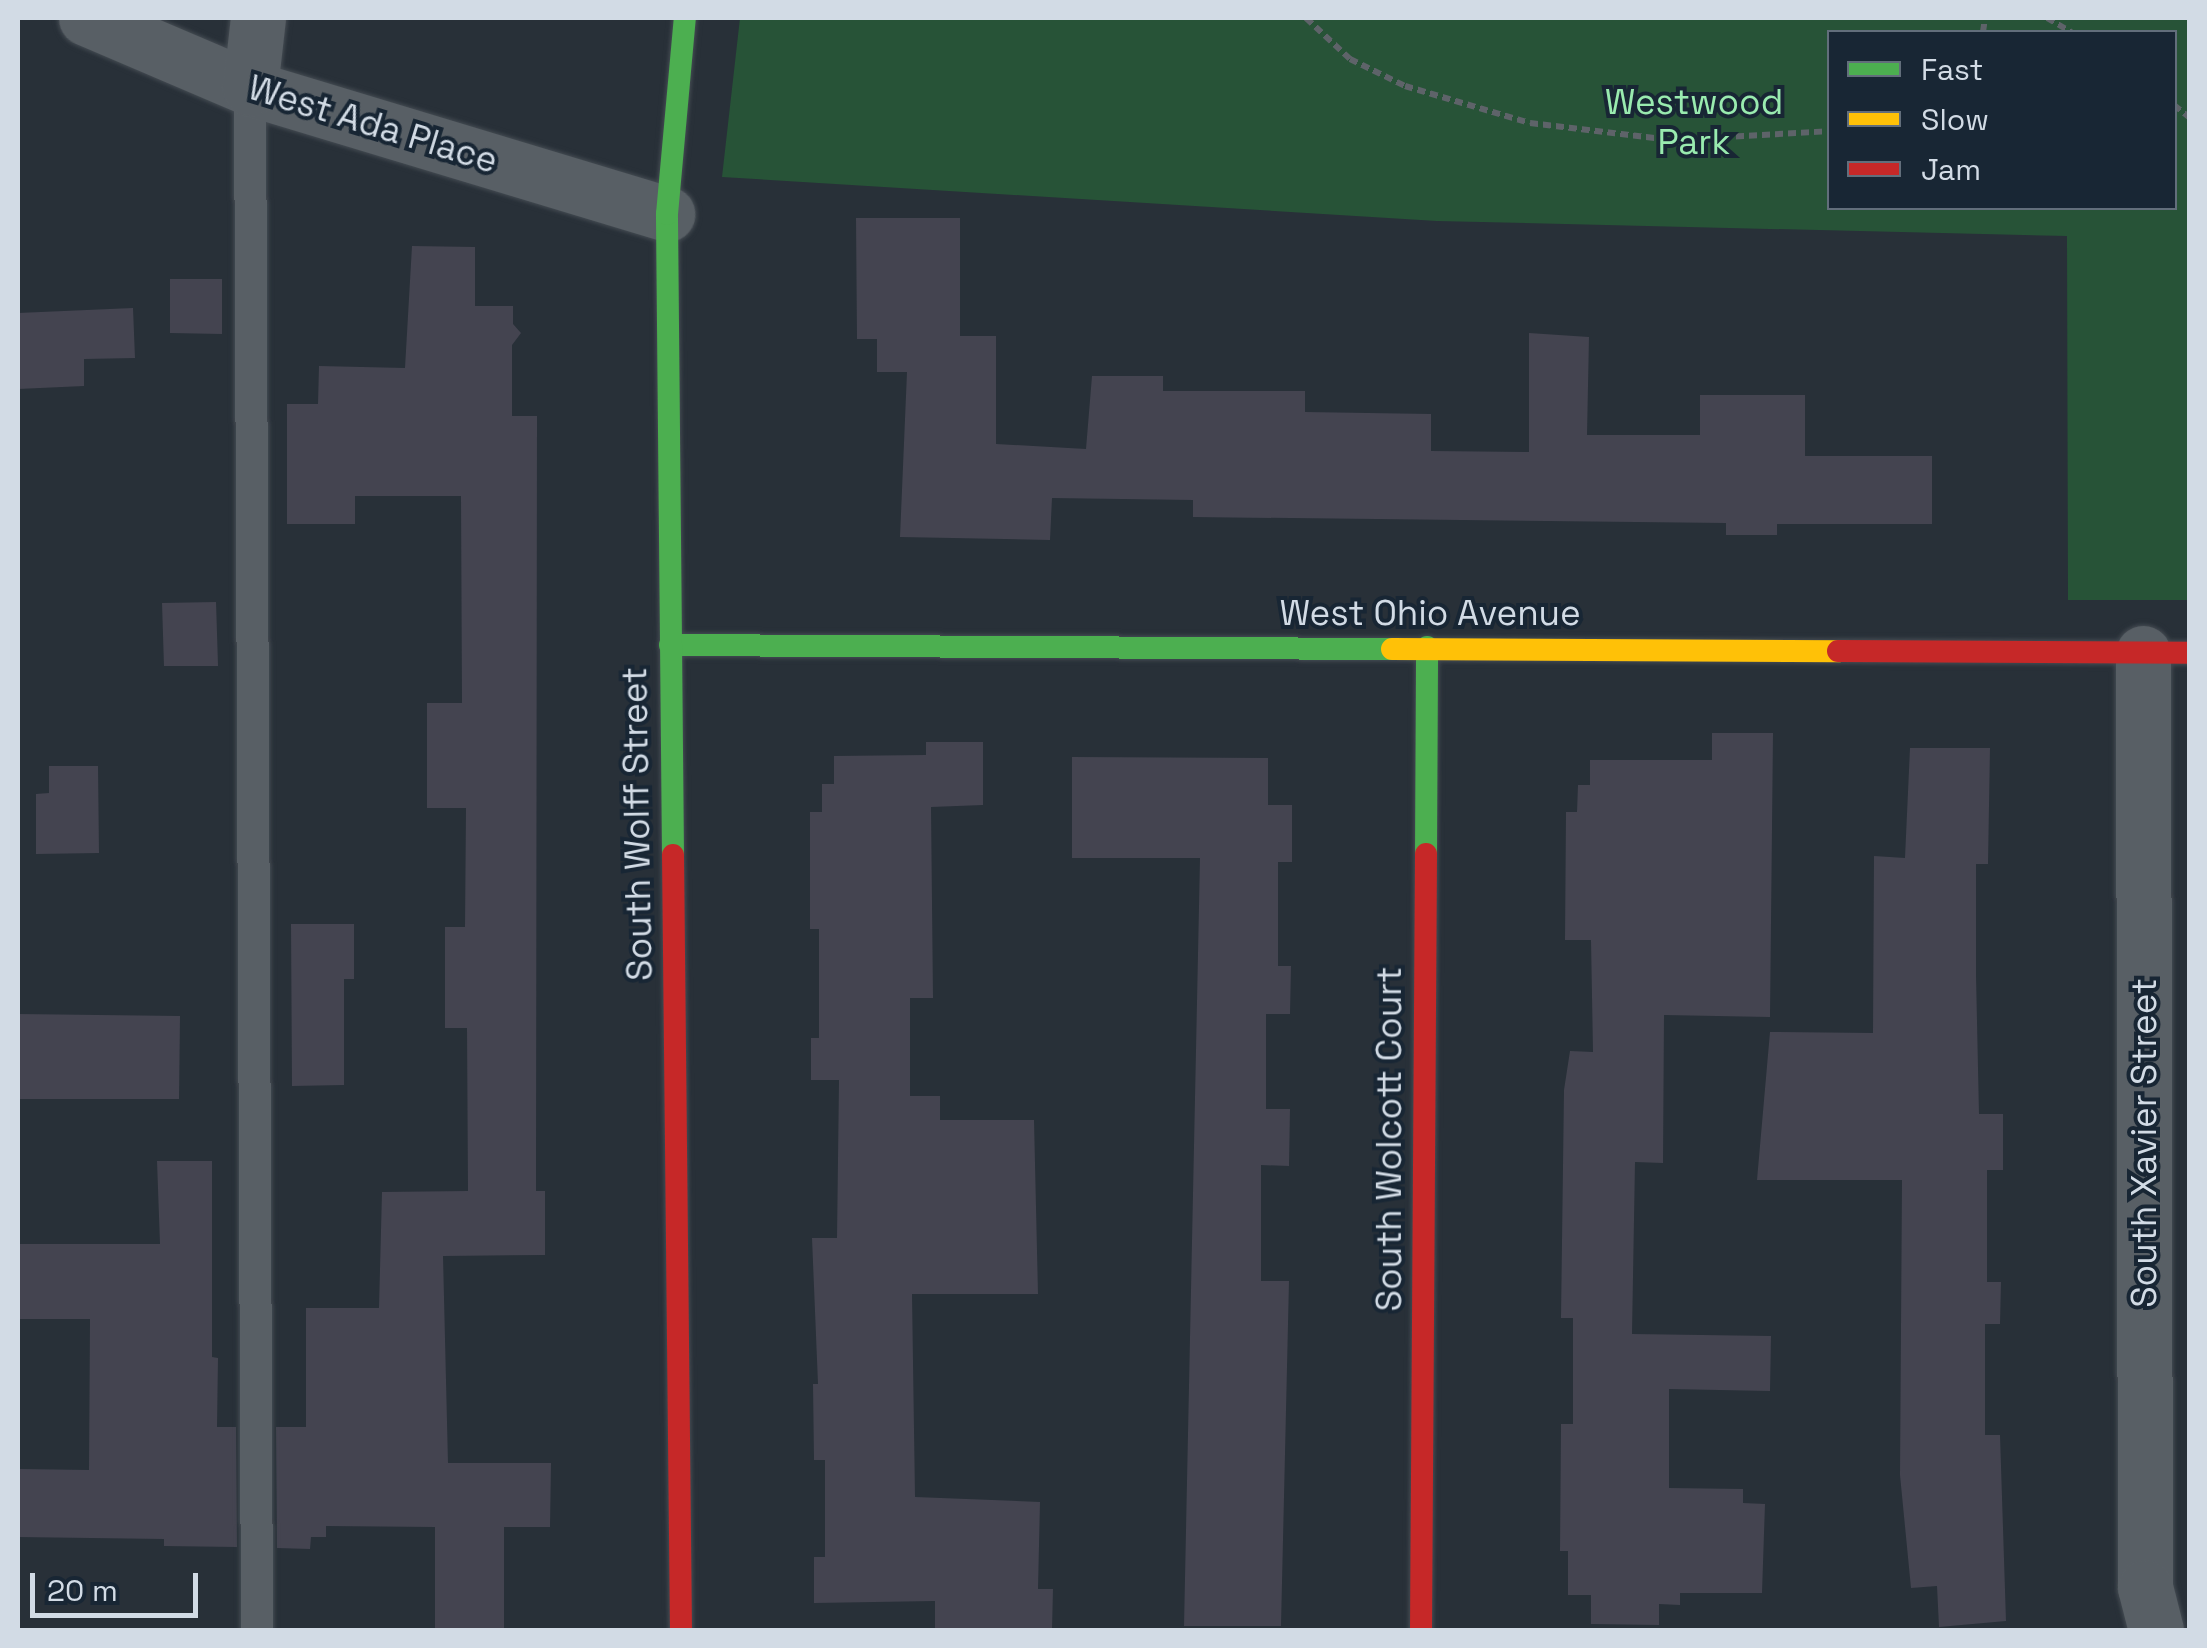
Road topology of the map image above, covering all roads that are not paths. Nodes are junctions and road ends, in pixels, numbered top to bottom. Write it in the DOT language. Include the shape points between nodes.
graph roads {
  1 [pos="86,18"];
  2 [pos="258,18"];
  3 [pos="685,18"];
  4 [pos="250,88"];
  5 [pos="667,214"];
  6 [pos="670,645"];
  7 [pos="1427,647"];
  8 [pos="2166,653"];
  9 [pos="258,1630"];
  10 [pos="681,1630"];
  11 [pos="1421,1630"];
  12 [pos="2156,1630"];
  1 -- 4 [label="street, West Ada Place"];
  2 -- 4 [label="street"];
  3 -- 5 [label="street, South Wolff Street"];
  4 -- 5 [label="street, West Ada Place"];
  4 -- 9 [label="lane"];
  5 -- 6 [label="street, South Wolff Street"];
  6 -- 7 [label="street, West Ohio Avenue"];
  6 -- 10 [label="street, South Wolff Street"];
  7 -- 8 [label="street, West Ohio Avenue"];
  7 -- 11 [label="street, South Wolcott Court"];
  8 -- 12 [label="street, South Xavier Street" via="2145,1587"];
}
